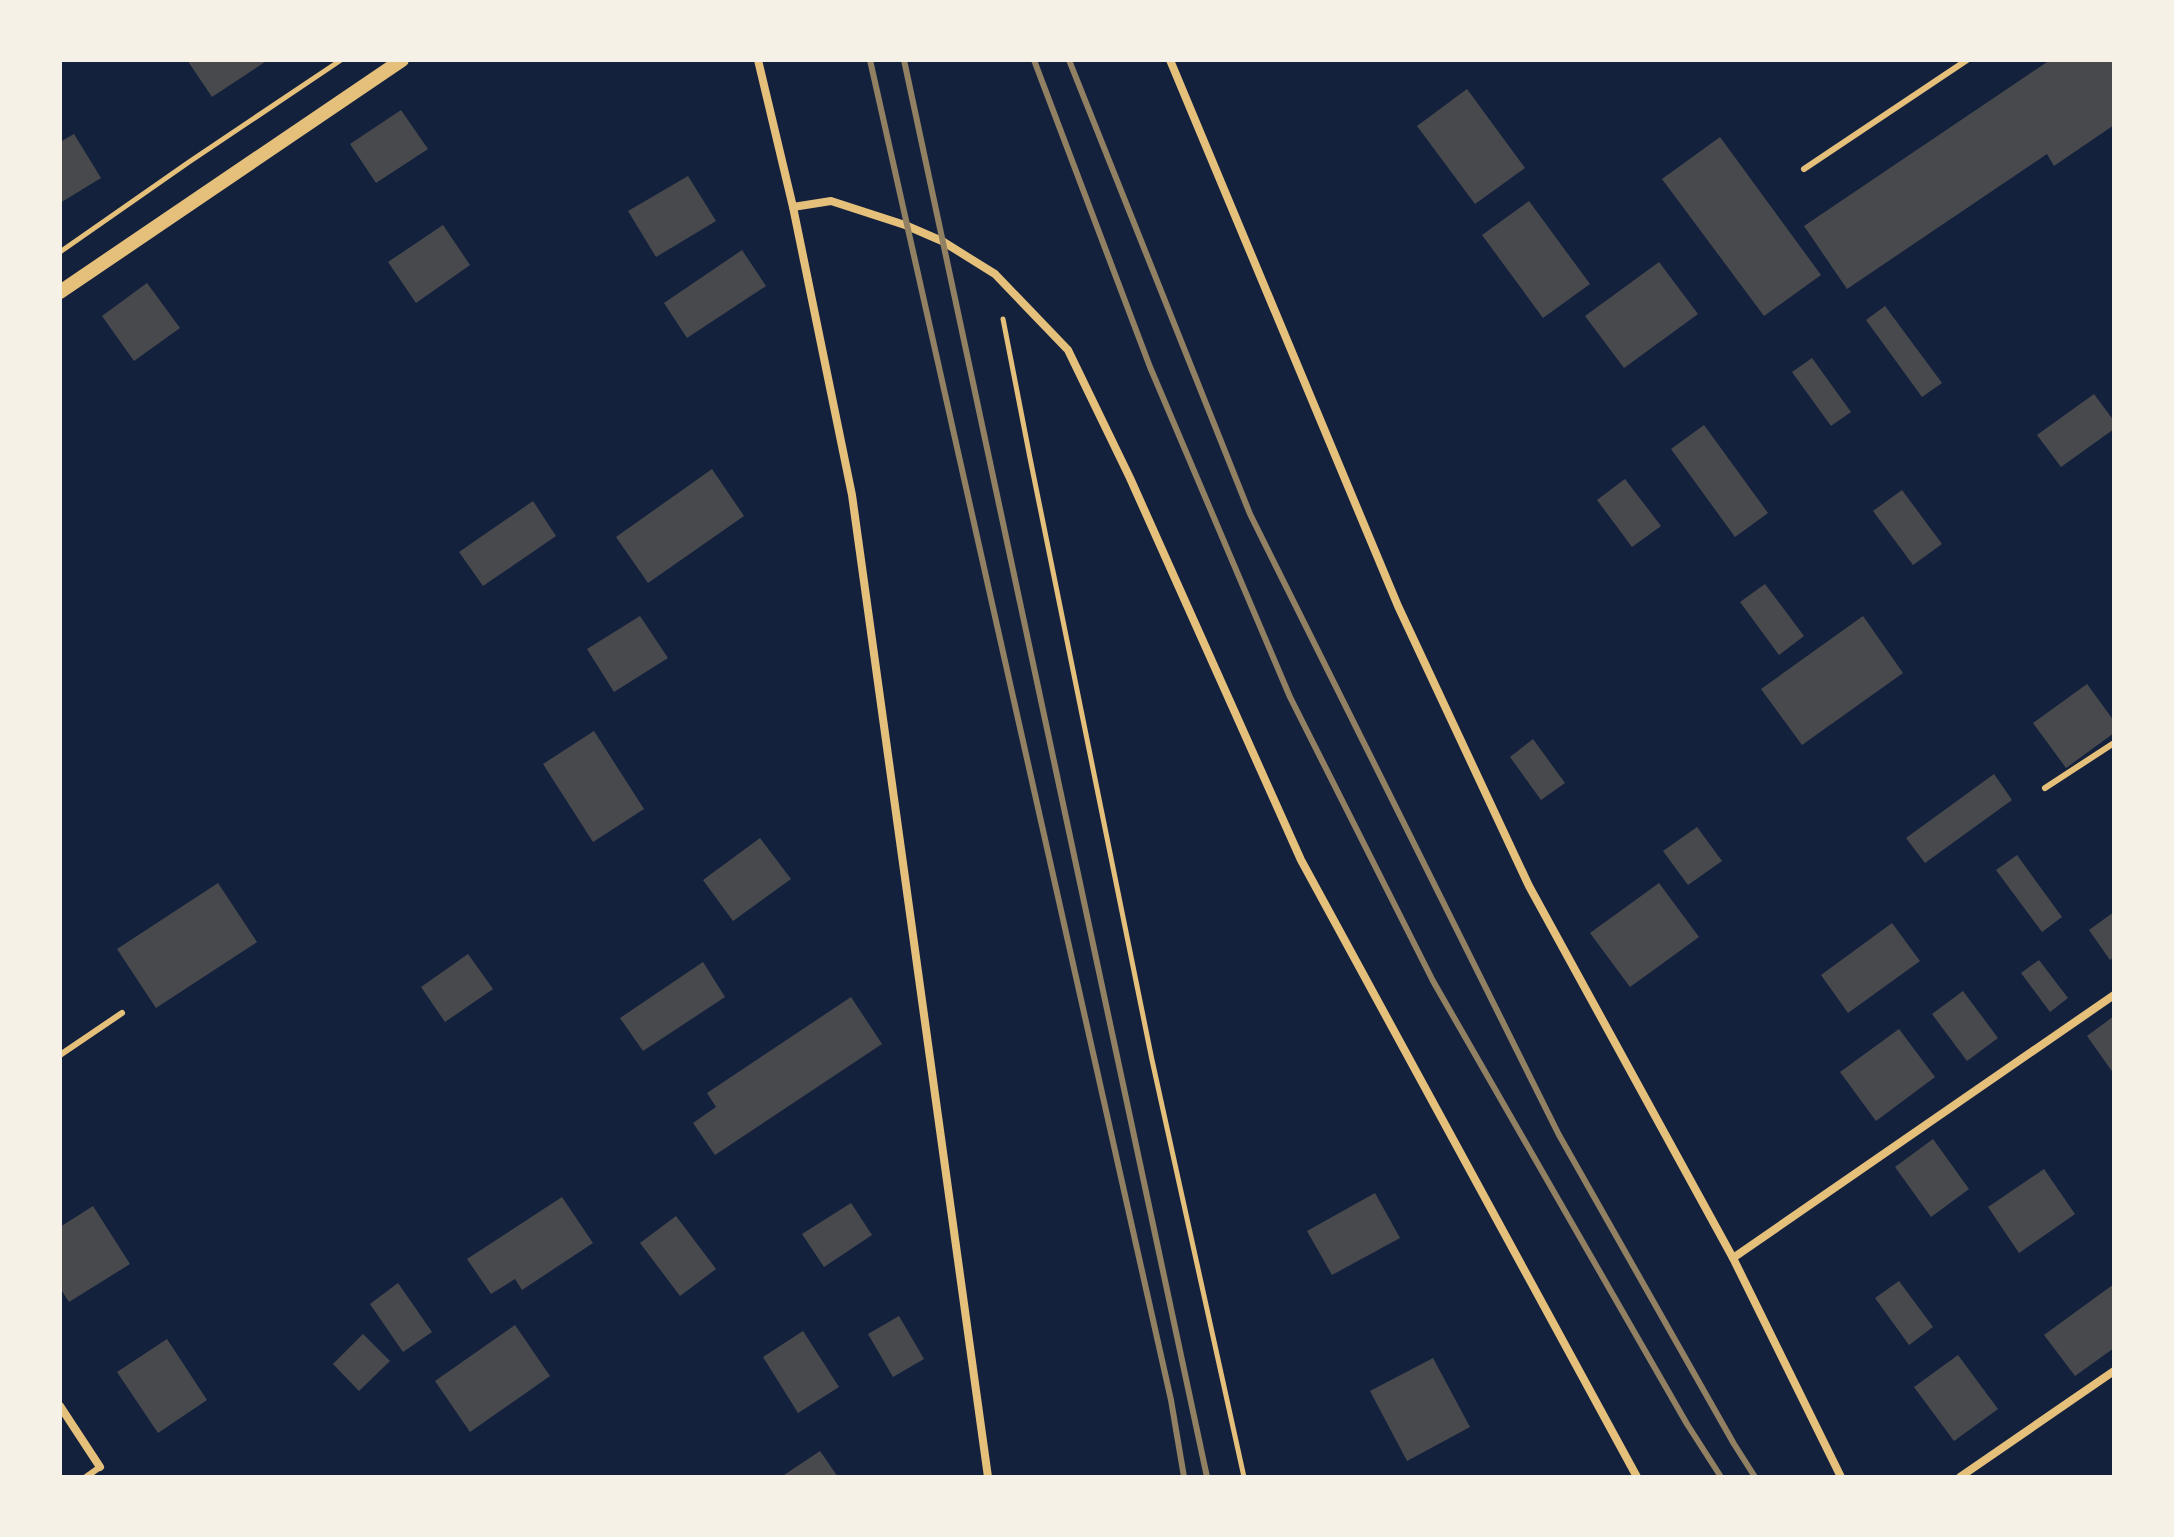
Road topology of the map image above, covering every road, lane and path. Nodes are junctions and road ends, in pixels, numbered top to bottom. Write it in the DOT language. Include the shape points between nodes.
graph roads {
  1 [pos="341,60"];
  2 [pos="402,60"];
  3 [pos="758,60"];
  4 [pos="1170,60"];
  5 [pos="1967,60"];
  6 [pos="1804,169"];
  7 [pos="793,207"];
  8 [pos="60,252"];
  9 [pos="995,274"];
  10 [pos="60,292"];
  11 [pos="2114,743"];
  12 [pos="2045,788"];
  13 [pos="2114,995"];
  14 [pos="122,1013"];
  15 [pos="60,1055"];
  16 [pos="1733,1258"];
  17 [pos="2114,1371"];
  18 [pos="60,1406"];
  19 [pos="100,1467"];
  20 [pos="86,1477"];
  21 [pos="988,1477"];
  22 [pos="1244,1477"];
  23 [pos="1637,1477"];
  24 [pos="1841,1477"];
  25 [pos="1960,1477"];
  1 -- 8 [label="path"];
  2 -- 10 [label="street"];
  3 -- 7 [label="street"];
  4 -- 16 [label="street" via="1398,606 1503,830"];
  5 -- 6 [label="lane"];
  7 -- 9 [label="street" via="831,201 905,225"];
  7 -- 21 [label="street" via="852,495"];
  9 -- 22 [label="path" via="1152,1060"];
  9 -- 23 [label="street" via="1068,350 1301,860"];
  11 -- 12 [label="lane"];
  13 -- 16 [label="street"];
  14 -- 15 [label="lane"];
  16 -- 24 [label="street"];
  17 -- 25 [label="street"];
  18 -- 19 [label="street"];
  19 -- 20 [label="lane"];
}
